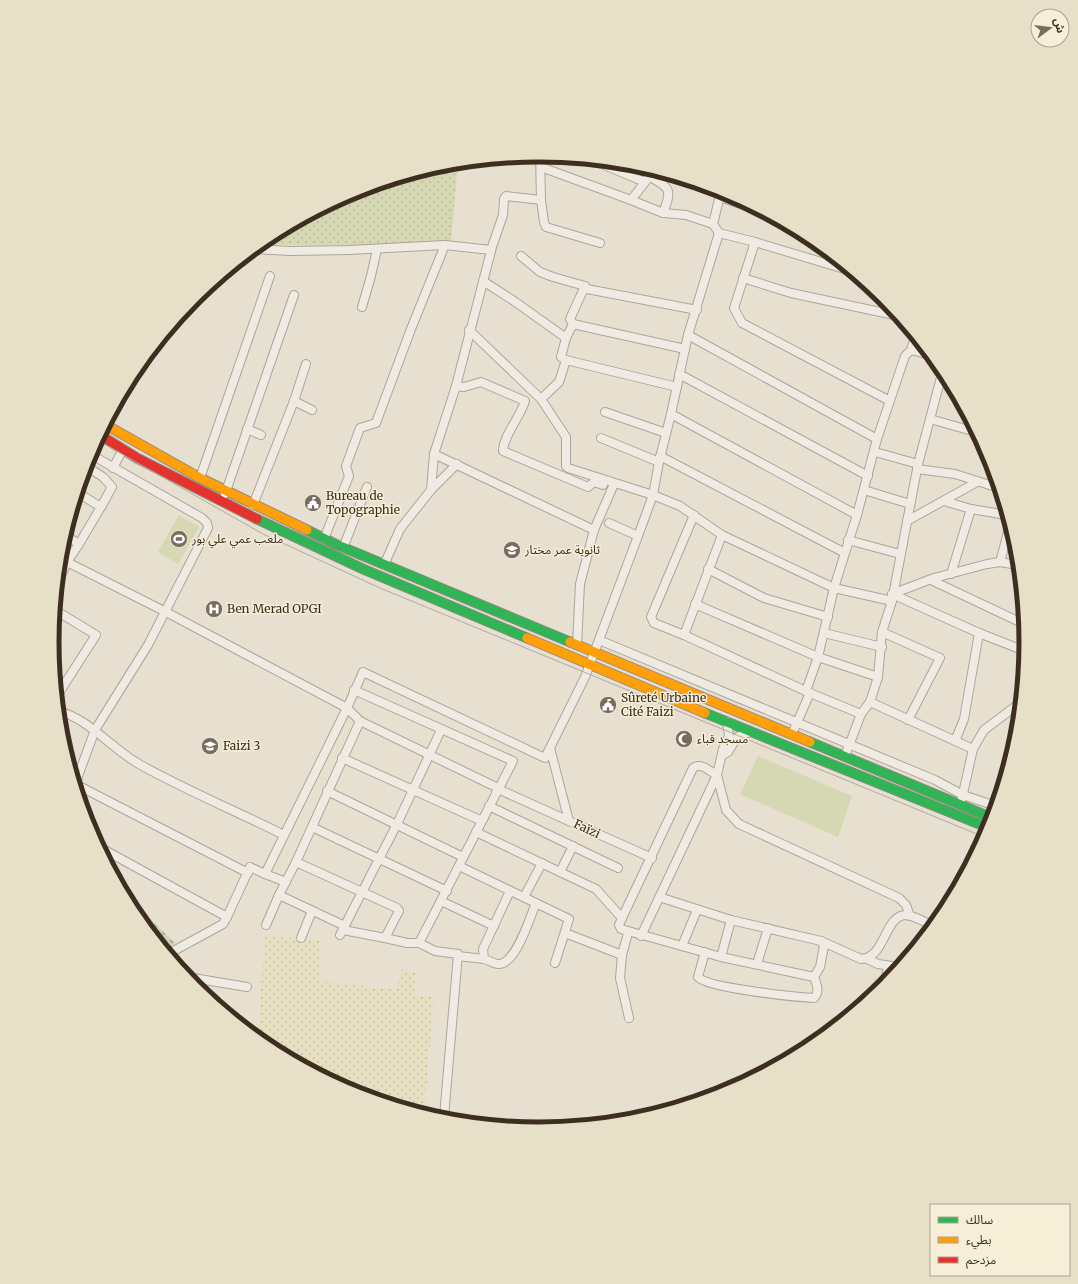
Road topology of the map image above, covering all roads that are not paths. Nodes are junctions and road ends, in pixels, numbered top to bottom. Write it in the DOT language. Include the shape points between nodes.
graph roads {
  1 [pos="541,162"];
  2 [pos="541,167"];
  3 [pos="625,170"];
  4 [pos="650,177"];
  5 [pos="719,197"];
  6 [pos="541,200"];
  7 [pos="631,200"];
  8 [pos="663,213"];
  9 [pos="713,224"];
  10 [pos="719,233"];
  11 [pos="755,242"];
  12 [pos="600,243"];
  13 [pos="445,245"];
  14 [pos="263,249"];
  15 [pos="377,249"];
  16 [pos="492,250"];
  17 [pos="520,256"];
  18 [pos="838,267"];
  19 [pos="270,276"];
  20 [pos="743,278"];
  21 [pos="483,281"];
  22 [pos="585,286"];
  23 [pos="294,295"];
  24 [pos="362,307"];
  25 [pos="697,310"];
  26 [pos="888,314"];
  27 [pos="573,324"];
  28 [pos="469,330"];
  29 [pos="688,335"];
  30 [pos="566,338"];
  31 [pos="913,342"];
  32 [pos="685,349"];
  33 [pos="911,350"];
  34 [pos="922,352"];
  35 [pos="566,360"];
  36 [pos="306,364"];
  37 [pos="679,374"];
  38 [pos="941,379"];
  39 [pos="456,386"];
  40 [pos="677,387"];
  41 [pos="541,399"];
  42 [pos="294,401"];
  43 [pos="890,401"];
  44 [pos="312,410"];
  45 [pos="605,412"];
  46 [pos="671,414"];
  47 [pos="930,419"];
  48 [pos="110,427"];
  49 [pos="247,429"];
  50 [pos="969,430"];
  51 [pos="666,433"];
  52 [pos="261,435"];
  53 [pos="105,438"];
  54 [pos="601,438"];
  55 [pos="877,439"];
  56 [pos="123,449"];
  57 [pos="875,452"];
  58 [pos="434,454"];
  59 [pos="96,458"];
  60 [pos="659,459"];
  61 [pos="457,464"];
  62 [pos="112,467"];
  63 [pos="917,467"];
  64 [pos="92,469"];
  65 [pos="103,476"];
  66 [pos="868,476"];
  67 [pos="200,478"];
  68 [pos="977,482"];
  69 [pos="612,486"];
  70 [pos="993,486"];
  71 [pos="366,487"];
  72 [pos="431,490"];
  73 [pos="864,490"];
  74 [pos="226,491"];
  75 [pos="82,495"];
  76 [pos="653,495"];
  77 [pos="944,501"];
  78 [pos="221,502"];
  79 [pos="253,504"];
  80 [pos="910,504"];
  81 [pos="102,507"];
  82 [pos="971,509"];
  83 [pos="1002,514"];
  84 [pos="694,515"];
  85 [pos="857,515"];
  86 [pos="907,521"];
  87 [pos="609,523"];
  88 [pos="594,530"];
  89 [pos="722,535"];
  90 [pos="638,536"];
  91 [pos="1007,536"];
  92 [pos="70,538"];
  93 [pos="324,539"];
  94 [pos="848,540"];
  95 [pos="79,544"];
  96 [pos="343,548"];
  97 [pos="844,553"];
  98 [pos="900,554"];
  99 [pos="67,562"];
  100 [pos="1000,562"];
  101 [pos="1013,564"];
  102 [pos="65,565"];
  103 [pos="384,565"];
  104 [pos="708,569"];
  105 [pos="951,574"];
  106 [pos="931,580"];
  107 [pos="834,588"];
  108 [pos="892,597"];
  109 [pos="695,604"];
  110 [pos="166,612"];
  111 [pos="60,613"];
  112 [pos="828,617"];
  113 [pos="1018,621"];
  114 [pos="882,632"];
  115 [pos="824,633"];
  116 [pos="978,633"];
  117 [pos="684,635"];
  118 [pos="599,640"];
  119 [pos="577,645"];
  120 [pos="882,647"];
  121 [pos="1019,649"];
  122 [pos="594,652"];
  123 [pos="818,658"];
  124 [pos="590,663"];
  125 [pos="878,677"];
  126 [pos="61,685"];
  127 [pos="354,690"];
  128 [pos="808,692"];
  129 [pos="870,702"];
  130 [pos="1015,707"];
  131 [pos="347,708"];
  132 [pos="64,712"];
  133 [pos="861,714"];
  134 [pos="908,720"];
  135 [pos="360,721"];
  136 [pos="727,721"];
  137 [pos="797,722"];
  138 [pos="95,730"];
  139 [pos="441,730"];
  140 [pos="750,732"];
  141 [pos="792,734"];
  142 [pos="731,739"];
  143 [pos="955,741"];
  144 [pos="850,744"];
  145 [pos="550,748"];
  146 [pos="973,749"];
  147 [pos="430,754"];
  148 [pos="845,756"];
  149 [pos="342,758"];
  150 [pos="717,775"];
  151 [pos="79,780"];
  152 [pos="713,783"];
  153 [pos="82,788"];
  154 [pos="721,788"];
  155 [pos="414,789"];
  156 [pos="498,789"];
  157 [pos="327,792"];
  158 [pos="963,795"];
  159 [pos="951,800"];
  160 [pos="991,804"];
  161 [pos="489,806"];
  162 [pos="964,806"];
  163 [pos="947,811"];
  164 [pos="986,816"];
  165 [pos="963,817"];
  166 [pos="482,821"];
  167 [pos="569,821"];
  168 [pos="396,824"];
  169 [pos="982,825"];
  170 [pos="312,827"];
  171 [pos="476,832"];
  172 [pos="284,835"];
  173 [pos="573,846"];
  174 [pos="108,852"];
  175 [pos="463,857"];
  176 [pos="380,858"];
  177 [pos="652,858"];
  178 [pos="296,862"];
  179 [pos="542,864"];
  180 [pos="459,866"];
  181 [pos="618,868"];
  182 [pos="560,872"];
  183 [pos="248,873"];
  184 [pos="265,874"];
  185 [pos="286,882"];
  186 [pos="510,890"];
  187 [pos="447,891"];
  188 [pos="363,892"];
  189 [pos="279,895"];
  190 [pos="524,897"];
  191 [pos="659,897"];
  192 [pos="441,901"];
  193 [pos="536,903"];
  194 [pos="697,910"];
  195 [pos="312,911"];
  196 [pos="910,916"];
  197 [pos="227,917"];
  198 [pos="622,918"];
  199 [pos="731,920"];
  200 [pos="927,924"];
  201 [pos="266,925"];
  202 [pos="494,926"];
  203 [pos="768,928"];
  204 [pos="342,930"];
  205 [pos="565,933"];
  206 [pos="628,933"];
  207 [pos="641,936"];
  208 [pos="301,938"];
  209 [pos="385,938"];
  210 [pos="821,942"];
  211 [pos="419,943"];
  212 [pos="682,946"];
  213 [pos="173,952"];
  214 [pos="704,952"];
  215 [pos="622,955"];
  216 [pos="458,956"];
  217 [pos="721,957"];
  218 [pos="484,959"];
  219 [pos="866,959"];
  220 [pos="555,962"];
  221 [pos="757,964"];
  222 [pos="888,966"];
  223 [pos="892,966"];
  224 [pos="887,972"];
  225 [pos="814,977"];
  226 [pos="198,979"];
  227 [pos="247,987"];
  228 [pos="629,1018"];
  229 [pos="444,1113"];
  1 -- 2 [label="street"];
  2 -- 6 [label="street"];
  2 -- 7 [label="street"];
  3 -- 4 [label="street"];
  4 -- 7 [label="street"];
  4 -- 8 [label="street" via="670,192"];
  5 -- 9 [label="street"];
  6 -- 12 [label="street" via="546,227"];
  6 -- 16 [label="street" via="506,196"];
  7 -- 8 [label="street"];
  8 -- 9 [label="street" via="686,215"];
  9 -- 10 [label="street"];
  10 -- 11 [label="street"];
  10 -- 25 [label="street"];
  11 -- 18 [label="street"];
  11 -- 20 [label="street"];
  13 -- 15 [label="street"];
  13 -- 16 [label="street"];
  13 -- 93 [label="street" via="376,423 360,428 346,466 349,476"];
  14 -- 15 [label="street"];
  15 -- 24 [label="street"];
  16 -- 21 [label="street"];
  17 -- 22 [label="street" via="540,272"];
  19 -- 67 [label="street"];
  20 -- 26 [label="street" via="791,292"];
  20 -- 43 [label="street" via="734,308 742,322"];
  21 -- 28 [label="street"];
  21 -- 30 [label="street"];
  22 -- 25 [label="street" via="587,289"];
  22 -- 27 [label="street" via="570,319"];
  23 -- 49 [label="street"];
  25 -- 29 [label="street"];
  27 -- 30 [label="street"];
  27 -- 32 [label="street"];
  28 -- 39 [label="street"];
  28 -- 41 [label="street"];
  29 -- 32 [label="street"];
  29 -- 55 [label="street"];
  30 -- 35 [label="street" via="561,357"];
  31 -- 33 [label="street"];
  32 -- 37 [label="street"];
  33 -- 34 [label="street"];
  33 -- 43 [label="street" via="905,356"];
  35 -- 40 [label="street"];
  35 -- 41 [label="street" via="559,382"];
  36 -- 42 [label="street"];
  37 -- 40 [label="street"];
  37 -- 66 [label="street"];
  38 -- 47 [label="street"];
  39 -- 58 [label="street"];
  39 -- 69 [label="street" via="464,387 481,382 525,401 503,451 588,487 594,482"];
  40 -- 46 [label="street"];
  41 -- 69 [label="street" via="566,437 566,466"];
  42 -- 44 [label="street"];
  42 -- 79 [label="street"];
  43 -- 55 [label="street"];
  45 -- 51 [label="street"];
  46 -- 51 [label="street"];
  46 -- 85 [label="street"];
  47 -- 50 [label="street"];
  47 -- 63 [label="street"];
  48 -- 67 [label="main road"];
  49 -- 52 [label="street"];
  49 -- 74 [label="street"];
  51 -- 60 [label="street"];
  53 -- 56 [label="main road"];
  54 -- 60 [label="street"];
  55 -- 57 [label="street"];
  56 -- 62 [label="street"];
  56 -- 78 [label="main road"];
  57 -- 63 [label="street"];
  57 -- 66 [label="street"];
  58 -- 61 [label="street"];
  58 -- 72 [label="street"];
  59 -- 62 [label="street"];
  60 -- 76 [label="street"];
  60 -- 97 [label="street"];
  61 -- 72 [label="street"];
  61 -- 88 [label="street"];
  62 -- 65 [label="street"];
  62 -- 110 [label="street" via="207,523 205,537"];
  63 -- 68 [label="street" via="955,474"];
  63 -- 80 [label="street"];
  64 -- 65 [label="street"];
  65 -- 81 [label="street" via="112,486"];
  66 -- 73 [label="street"];
  67 -- 74 [label="main road"];
  68 -- 70 [label="street"];
  68 -- 77 [label="street"];
  69 -- 76 [label="street"];
  69 -- 88 [label="street"];
  71 -- 96 [label="street"];
  72 -- 103 [label="street" via="400,529"];
  73 -- 80 [label="street"];
  73 -- 85 [label="street"];
  74 -- 78 [label="street"];
  74 -- 79 [label="main road"];
  75 -- 81 [label="street"];
  76 -- 84 [label="street"];
  76 -- 90 [label="street"];
  77 -- 82 [label="street"];
  77 -- 86 [label="street"];
  78 -- 124 [label="main road" via="363,569"];
  79 -- 93 [label="main road"];
  80 -- 86 [label="street"];
  81 -- 95 [label="street"];
  82 -- 83 [label="street"];
  82 -- 105 [label="street"];
  84 -- 89 [label="street"];
  84 -- 117 [label="street" via="652,618 654,623"];
  85 -- 94 [label="street"];
  86 -- 98 [label="street"];
  87 -- 90 [label="street"];
  88 -- 119 [label="street" via="580,584"];
  89 -- 104 [label="street"];
  89 -- 107 [label="street"];
  90 -- 118 [label="street"];
  91 -- 100 [label="street"];
  92 -- 95 [label="street"];
  93 -- 96 [label="main road"];
  94 -- 97 [label="street"];
  94 -- 98 [label="street"];
  95 -- 99 [label="street"];
  96 -- 103 [label="main road"];
  97 -- 107 [label="street"];
  98 -- 108 [label="street"];
  99 -- 102 [label="street"];
  99 -- 110 [label="street"];
  100 -- 101 [label="street"];
  100 -- 105 [label="street"];
  103 -- 119 [label="main road"];
  104 -- 109 [label="street"];
  104 -- 112 [label="street" via="764,598"];
  105 -- 106 [label="street"];
  106 -- 108 [label="street"];
  106 -- 113 [label="street"];
  107 -- 108 [label="street"];
  107 -- 112 [label="street"];
  108 -- 114 [label="street"];
  108 -- 116 [label="street"];
  109 -- 117 [label="street"];
  109 -- 123 [label="street"];
  110 -- 131 [label="street"];
  110 -- 138 [label="street"];
  111 -- 126 [label="street" via="96,635"];
  112 -- 115 [label="street"];
  114 -- 120 [label="street"];
  114 -- 134 [label="street" via="940,658"];
  115 -- 120 [label="street"];
  115 -- 123 [label="street"];
  116 -- 121 [label="street"];
  116 -- 143 [label="street" via="964,719"];
  117 -- 128 [label="street"];
  118 -- 122 [label="street"];
  118 -- 137 [label="street"];
  119 -- 122 [label="main road"];
  120 -- 125 [label="street"];
  122 -- 124 [label="street"];
  122 -- 141 [label="main road"];
  123 -- 125 [label="street"];
  123 -- 128 [label="street"];
  124 -- 136 [label="main road"];
  124 -- 145 [label="street"];
  125 -- 129 [label="street"];
  127 -- 131 [label="street"];
  127 -- 139 [label="street"];
  127 -- 145 [label="street" via="364,672 545,758"];
  128 -- 133 [label="street"];
  128 -- 137 [label="street"];
  129 -- 133 [label="street"];
  129 -- 134 [label="street"];
  130 -- 146 [label="street" via="984,730"];
  131 -- 135 [label="street"];
  131 -- 172 [label="street"];
  132 -- 138 [label="street" via="73,715"];
  133 -- 144 [label="street"];
  134 -- 143 [label="street"];
  135 -- 147 [label="street"];
  135 -- 149 [label="street"];
  136 -- 140 [label="main road"];
  136 -- 142 [label="street"];
  137 -- 141 [label="street"];
  137 -- 144 [label="street"];
  138 -- 151 [label="street"];
  138 -- 172 [label="street" via="112,746 140,764"];
  139 -- 147 [label="street"];
  139 -- 156 [label="street" via="513,761"];
  140 -- 142 [label="street"];
  140 -- 163 [label="main road"];
  141 -- 148 [label="main road"];
  142 -- 150 [label="street" via="723,749"];
  143 -- 146 [label="street"];
  144 -- 148 [label="street"];
  144 -- 158 [label="street" via="935,780"];
  145 -- 167 [label="street, Faïzi"];
  146 -- 158 [label="street"];
  147 -- 155 [label="street"];
  147 -- 156 [label="street"];
  148 -- 159 [label="main road"];
  149 -- 155 [label="street"];
  149 -- 157 [label="street"];
  150 -- 152 [label="street"];
  150 -- 154 [label="street"];
  150 -- 177 [label="street" via="701,766 692,768"];
  152 -- 154 [label="street"];
  152 -- 191 [label="street"];
  153 -- 183 [label="street"];
  154 -- 196 [label="street" via="726,810 739,824 899,898 906,905"];
  155 -- 166 [label="street"];
  155 -- 168 [label="street"];
  156 -- 161 [label="street"];
  156 -- 166 [label="street"];
  156 -- 167 [label="street"];
  157 -- 168 [label="street"];
  157 -- 170 [label="street"];
  158 -- 160 [label="street"];
  158 -- 162 [label="street"];
  159 -- 162 [label="main road"];
  159 -- 163 [label="main road"];
  161 -- 166 [label="street"];
  161 -- 173 [label="street"];
  162 -- 164 [label="main road"];
  162 -- 165 [label="main road"];
  163 -- 165 [label="main road"];
  165 -- 169 [label="main road"];
  166 -- 171 [label="street"];
  167 -- 177 [label="street, Faïzi"];
  168 -- 175 [label="street"];
  168 -- 176 [label="street"];
  170 -- 176 [label="street"];
  170 -- 178 [label="street"];
  171 -- 175 [label="street"];
  171 -- 179 [label="street"];
  172 -- 184 [label="street"];
  173 -- 181 [label="street"];
  173 -- 182 [label="street"];
  174 -- 197 [label="street"];
  175 -- 180 [label="street"];
  176 -- 187 [label="street"];
  176 -- 188 [label="street"];
  177 -- 198 [label="street"];
  178 -- 185 [label="street"];
  178 -- 188 [label="street"];
  179 -- 182 [label="street"];
  179 -- 190 [label="street"];
  180 -- 186 [label="street"];
  180 -- 187 [label="street"];
  182 -- 198 [label="street" via="596,889"];
  183 -- 184 [label="street" via="250,867"];
  183 -- 197 [label="street"];
  184 -- 185 [label="street"];
  185 -- 189 [label="street"];
  186 -- 190 [label="street"];
  186 -- 202 [label="street"];
  187 -- 192 [label="street"];
  188 -- 204 [label="street"];
  188 -- 209 [label="street" via="395,906 399,911"];
  189 -- 195 [label="street"];
  189 -- 201 [label="street"];
  190 -- 193 [label="street"];
  191 -- 194 [label="street"];
  191 -- 207 [label="street"];
  192 -- 202 [label="street"];
  192 -- 211 [label="street"];
  193 -- 205 [label="street" via="569,919"];
  193 -- 218 [label="street" via="515,954 506,962 498,964"];
  194 -- 199 [label="street"];
  194 -- 212 [label="street"];
  195 -- 204 [label="street"];
  195 -- 208 [label="street"];
  196 -- 200 [label="street"];
  196 -- 219 [label="street" via="895,920 875,953"];
  197 -- 213 [label="street" via="223,924"];
  198 -- 206 [label="street" via="620,927"];
  199 -- 203 [label="street"];
  199 -- 217 [label="street"];
  202 -- 218 [label="street" via="483,949"];
  203 -- 210 [label="street"];
  203 -- 221 [label="street"];
  204 -- 209 [label="street"];
  205 -- 215 [label="street"];
  205 -- 220 [label="street"];
  206 -- 207 [label="street"];
  206 -- 215 [label="street"];
  207 -- 212 [label="street"];
  209 -- 211 [label="street"];
  210 -- 219 [label="street"];
  210 -- 225 [label="street" via="824,946 820,967"];
  211 -- 216 [label="street" via="435,951"];
  212 -- 214 [label="street"];
  214 -- 217 [label="street"];
  214 -- 225 [label="street" via="698,977 702,981 722,986 814,998 818,995 818,990"];
  215 -- 228 [label="street" via="620,978"];
  216 -- 218 [label="street"];
  216 -- 229 [label="street"];
  217 -- 221 [label="street"];
  219 -- 222 [label="street"];
  221 -- 225 [label="street"];
  222 -- 223 [label="street"];
  222 -- 224 [label="street"];
  226 -- 227 [label="street"];
}
